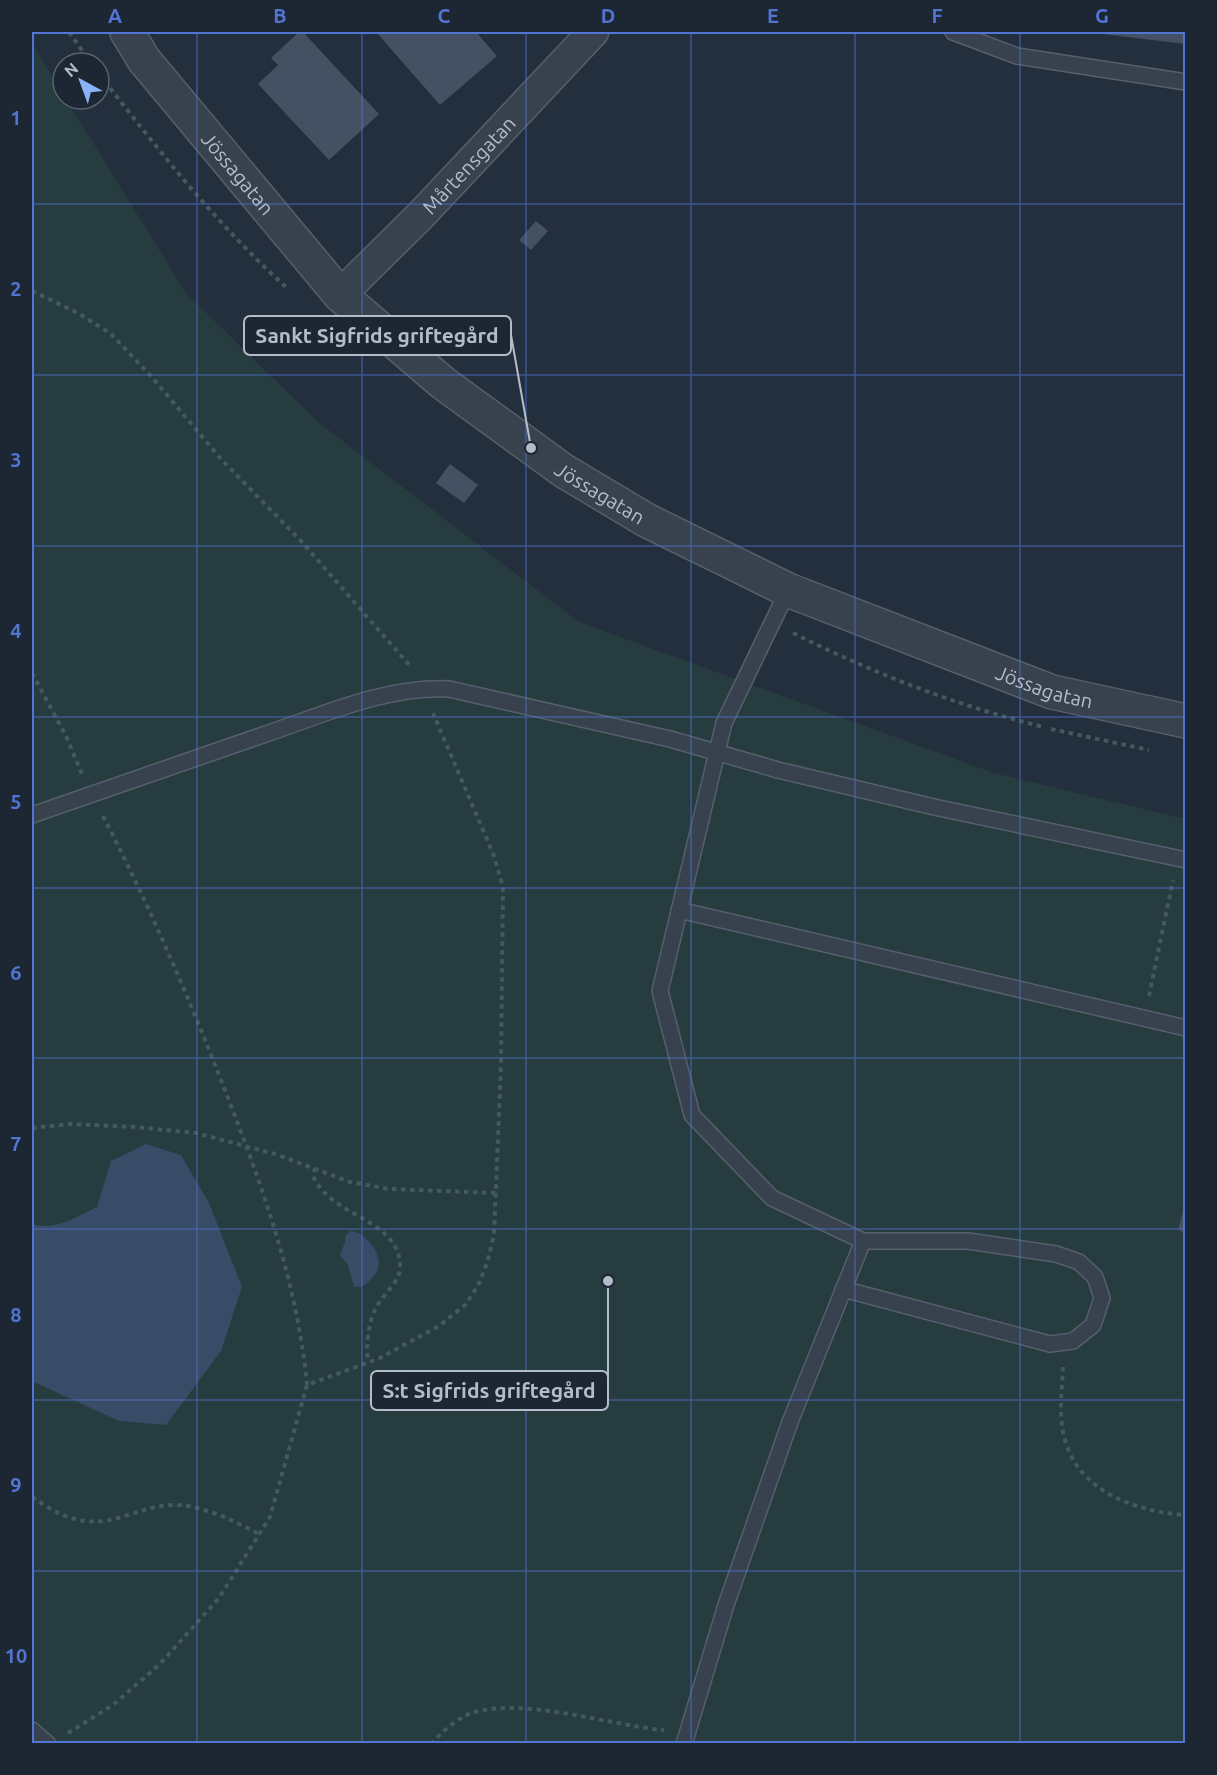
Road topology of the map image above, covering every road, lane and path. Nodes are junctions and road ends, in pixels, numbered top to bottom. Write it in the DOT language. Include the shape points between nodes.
graph roads {
  1 [pos="69,32"];
  2 [pos="127,32"];
  3 [pos="593,32"];
  4 [pos="953,32"];
  5 [pos="82,51"];
  6 [pos="1185,82"];
  7 [pos="32,291"];
  8 [pos="340,295"];
  9 [pos="788,590"];
  10 [pos="32,673"];
  11 [pos="422,688"];
  12 [pos="1185,721"];
  13 [pos="716,754"];
  14 [pos="91,794"];
  15 [pos="32,815"];
  16 [pos="1181,860"];
  17 [pos="679,910"];
  18 [pos="1144,1019"];
  19 [pos="1185,1028"];
  20 [pos="32,1128"];
  21 [pos="246,1145"];
  22 [pos="315,1168"];
  23 [pos="496,1193"];
  24 [pos="863,1241"];
  25 [pos="843,1289"];
  26 [pos="1065,1342"];
  27 [pos="368,1362"];
  28 [pos="307,1385"];
  29 [pos="32,1497"];
  30 [pos="1185,1515"];
  31 [pos="260,1534"];
  32 [pos="32,1730"];
  33 [pos="685,1738"];
  34 [pos="54,1741"];
  35 [pos="432,1743"];
  1 -- 5 [label="path"];
  2 -- 8 [label="street, Jössagatan" via="144,60"];
  3 -- 8 [label="street, Mårtensgatan"];
  4 -- 6 [label="lane" via="1017,56"];
  7 -- 11 [label="path" via="111,334 221,459 301,541 414,670"];
  8 -- 9 [label="street, Jössagatan" via="452,390 564,471 646,520"];
  9 -- 12 [label="street, Jössagatan" via="1052,692"];
  9 -- 13 [label="lane" via="724,723"];
  10 -- 14 [label="path"];
  11 -- 13 [label="lane" via="449,690 670,739"];
  11 -- 14 [label="lane" via="328,713"];
  11 -- 23 [label="path" via="494,856 503,887"];
  13 -- 16 [label="lane" via="934,807"];
  13 -- 17 [label="lane"];
  14 -- 15 [label="lane"];
  14 -- 21 [label="path" via="132,871 192,1006"];
  16 -- 18 [label="path"];
  17 -- 18 [label="lane"];
  17 -- 24 [label="lane" via="660,991 692,1115 772,1198"];
  18 -- 19 [label="lane"];
  20 -- 21 [label="path" via="71,1124 135,1127 196,1133"];
  21 -- 22 [label="path"];
  21 -- 28 [label="path" via="293,1292"];
  22 -- 23 [label="path" via="350,1182 389,1189"];
  22 -- 27 [label="path" via="313,1176 326,1197 384,1232 399,1255 400,1272 371,1320"];
  23 -- 27 [label="path" via="488,1263 465,1305 439,1326"];
  24 -- 25 [label="lane"];
  24 -- 26 [label="lane" via="968,1241 1056,1254 1078,1262 1095,1277 1102,1298 1093,1325"];
  25 -- 26 [label="lane" via="1050,1344"];
  25 -- 33 [label="lane" via="790,1422"];
  26 -- 30 [label="path" via="1061,1421 1065,1442 1078,1467 1105,1493 1162,1514"];
  27 -- 28 [label="path"];
  28 -- 31 [label="path" via="270,1517"];
  29 -- 31 [label="path" via="56,1514 75,1521 117,1518 145,1508 173,1505 196,1508"];
  31 -- 34 [label="path" via="219,1598 160,1664 113,1705"];
  32 -- 34 [label="lane"];
  33 -- 35 [label="path" via="534,1710 500,1708 470,1713"];
}
